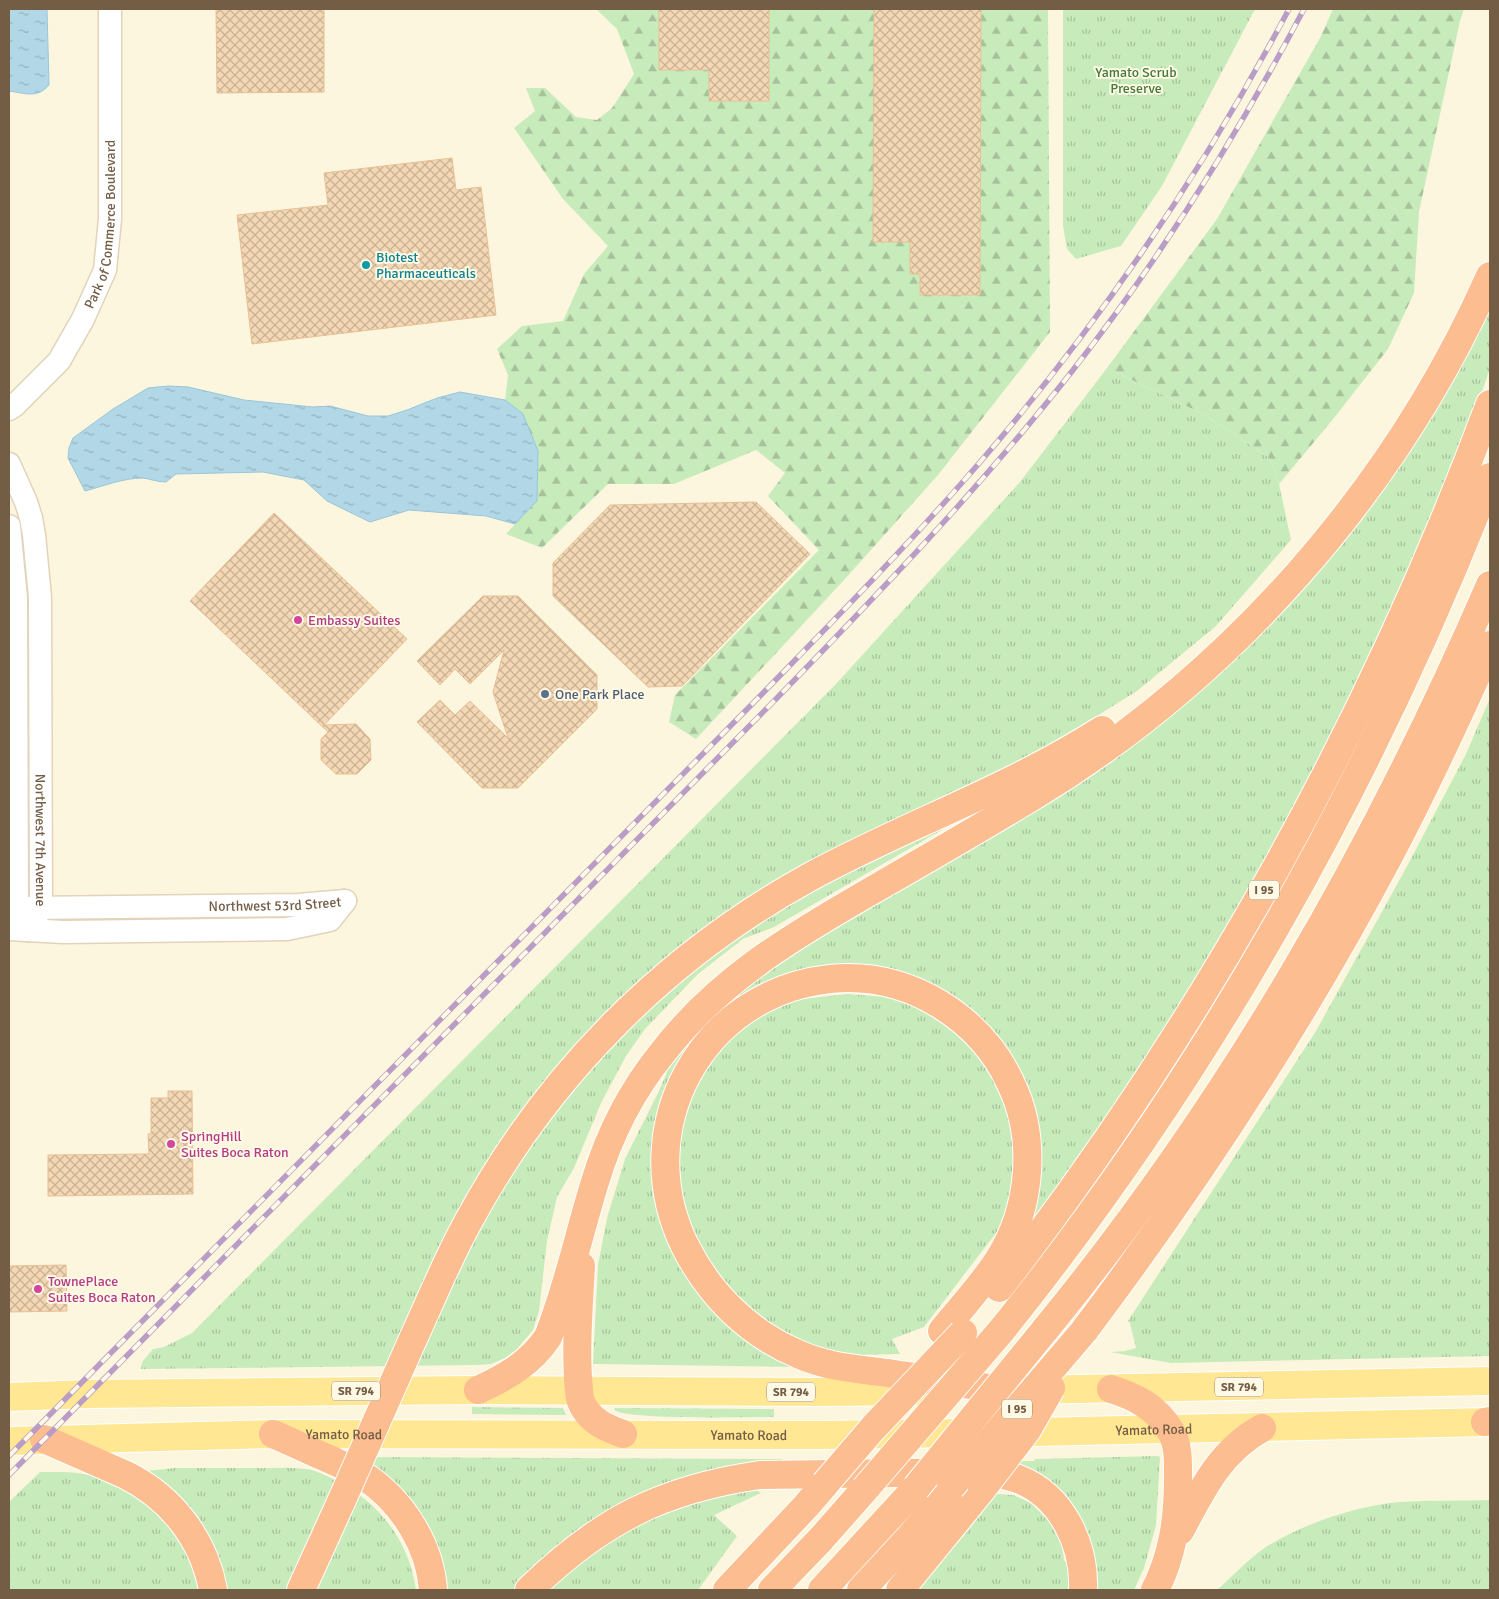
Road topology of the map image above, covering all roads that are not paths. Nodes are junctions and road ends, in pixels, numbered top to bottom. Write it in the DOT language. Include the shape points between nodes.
graph roads {
  1 [pos="110,9"];
  2 [pos="1490,276"];
  3 [pos="1490,404"];
  4 [pos="9,409"];
  5 [pos="9,464"];
  6 [pos="1490,477"];
  7 [pos="9,526"];
  8 [pos="1294,577"];
  9 [pos="1490,586"];
  10 [pos="1490,644"];
  11 [pos="13,908"];
  12 [pos="41,908"];
  13 [pos="19,930"];
  14 [pos="584,1220"];
  15 [pos="1084,1331"];
  16 [pos="953,1332"];
  17 [pos="1490,1381"];
  18 [pos="1111,1389"];
  19 [pos="478,1390"];
  20 [pos="1003,1390"];
  21 [pos="579,1391"];
  22 [pos="9,1397"];
  23 [pos="1489,1422"];
  24 [pos="1262,1428"];
  25 [pos="1170,1430"];
  26 [pos="273,1434"];
  27 [pos="623,1434"];
  28 [pos="44,1439"];
  29 [pos="9,1440"];
  30 [pos="1173,1543"];
  31 [pos="213,1590"];
  32 [pos="301,1590"];
  33 [pos="433,1590"];
  34 [pos="529,1590"];
  35 [pos="727,1590"];
  36 [pos="772,1590"];
  37 [pos="822,1590"];
  38 [pos="861,1590"];
  39 [pos="900,1590"];
  40 [pos="1083,1590"];
  41 [pos="1155,1590"];
  1 -- 4 [label="street, Park of Commerce Boulevard" via="110,219 105,270 59,361"];
  2 -- 8 [label="highway" via="1454,350 1383,466"];
  3 -- 16 [label="highway, I 95" via="1440,532 1377,672 1263,891 1175,1039 1112,1133 1045,1228"];
  5 -- 12 [label="street, Northwest 7th Avenue" via="31,518 40,597"];
  6 -- 36 [label="highway, bridge" via="1422,640 1346,798 1275,929 1206,1045 1075,1235 1001,1331 821,1539"];
  7 -- 11 [label="street, Northwest 7th Avenue" via="16,598"];
  8 -- 14 [label="highway" via="1216,659 1081,766 786,941 708,1001 660,1055 632,1098 605,1152"];
  8 -- 32 [label="highway, bridge" via="1240,618 1161,688 1109,726 1024,775 861,851 758,907 649,991 581,1058 522,1134 468,1223"];
  9 -- 37 [label="highway, bridge" via="1396,788 1343,888 1225,1085 1092,1273 916,1488"];
  10 -- 15 [label="highway, I 95" via="1440,756 1316,985 1210,1155"];
  11 -- 12 [label="street, Northwest 53rd Street"];
  11 -- 13 [label="street, Northwest 7th Avenue"];
  12 -- 13 [label="street, Northwest 7th Avenue"];
  12 -- 13 [label="street, Northwest 53rd Street" via="288,905 345,901 330,920 287,929"];
  14 -- 19 [label="highway" via="548,1337 538,1351 517,1369"];
  14 -- 21 [label="highway"];
  15 -- 38 [label="highway, I 95, bridge" via="910,1537"];
  15 -- 39 [label="highway, bridge" via="1027,1430"];
  16 -- 20 [label="highway" via="999,1259 1022,1202 1027,1170 1026,1136 1018,1100 1001,1065 981,1037 954,1013 920,993 888,982 854,978 819,981 783,990 754,1003 728,1023 698,1056 683,1080 669,1122 665,1150 668,1196 680,1236 696,1268 746,1323 773,1342 804,1357 840,1367"];
  16 -- 35 [label="highway, bridge" via="800,1513"];
  17 -- 18 [label="main road, SR 794"];
  18 -- 20 [label="main road, SR 794"];
  18 -- 25 [label="highway" via="1146,1403"];
  19 -- 21 [label="main road, SR 794"];
  19 -- 22 [label="main road, SR 794"];
  20 -- 21 [label="main road, SR 794"];
  21 -- 27 [label="highway" via="582,1404 594,1419"];
  23 -- 24 [label="main road, Yamato Road"];
  24 -- 25 [label="main road, Yamato Road"];
  24 -- 30 [label="highway" via="1238,1443 1216,1468"];
  25 -- 27 [label="main road, Yamato Road" via="830,1435"];
  25 -- 30 [label="highway" via="1178,1462 1178,1504"];
  26 -- 27 [label="main road, Yamato Road"];
  26 -- 28 [label="main road, Yamato Road"];
  26 -- 33 [label="highway" via="356,1471 386,1494 409,1522 423,1548"];
  28 -- 29 [label="main road, Yamato Road"];
  28 -- 31 [label="highway" via="126,1474 162,1499 190,1530 202,1554"];
  30 -- 41 [label="highway"];
  34 -- 40 [label="highway" via="564,1557 600,1530 657,1501 699,1487 760,1475 972,1472 1016,1478 1049,1499 1067,1522 1078,1545 1083,1566"];
}
